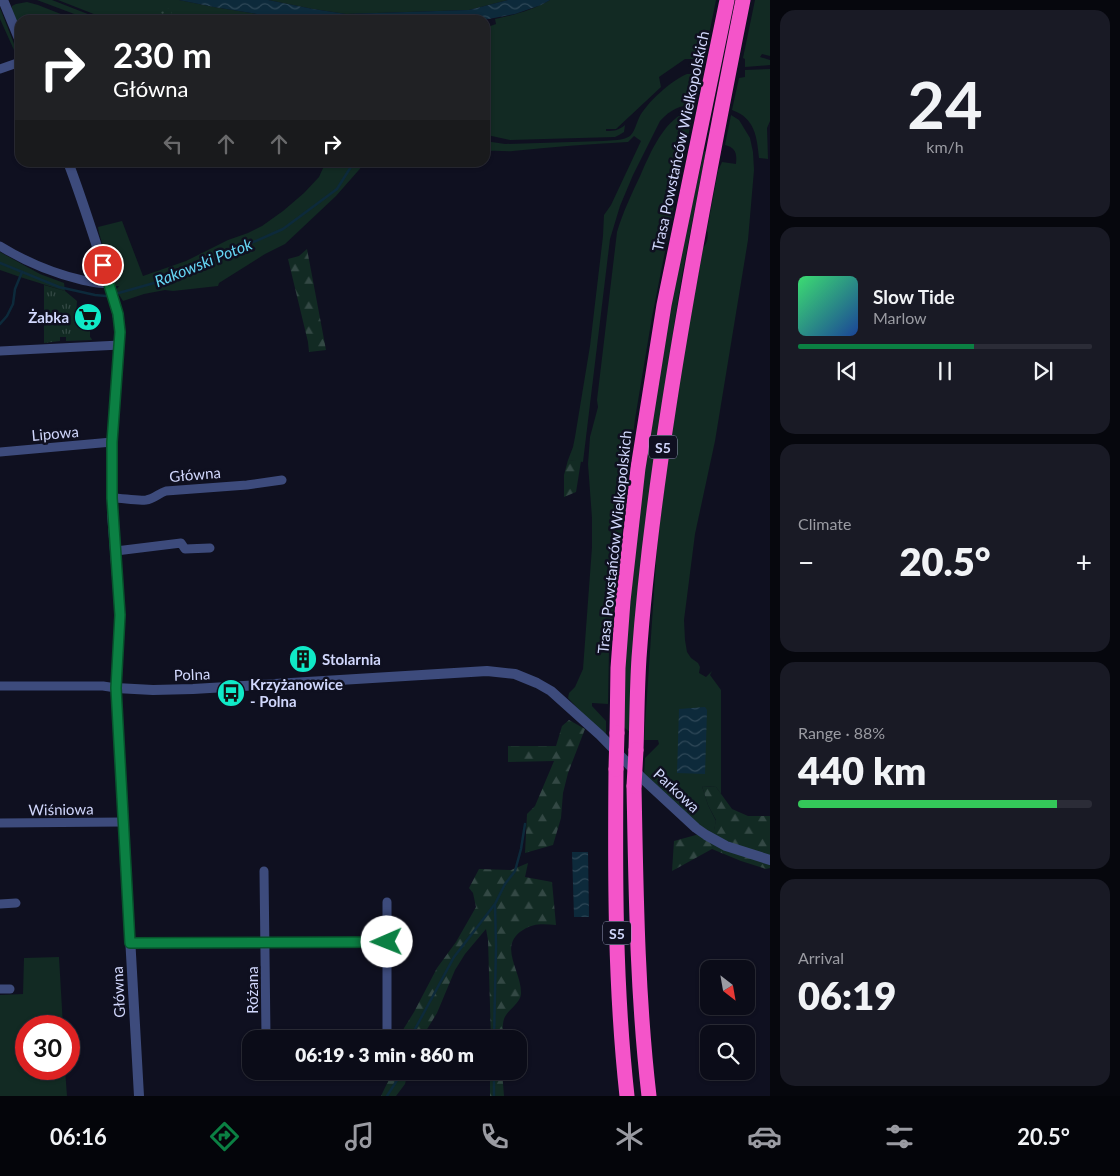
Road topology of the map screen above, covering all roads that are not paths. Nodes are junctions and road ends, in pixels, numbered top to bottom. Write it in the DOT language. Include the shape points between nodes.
graph roads {
  1 [pos="3,0"];
  2 [pos="727,0"];
  3 [pos="743,0"];
  4 [pos="15,28"];
  5 [pos="15,64"];
  6 [pos="0,69"];
  7 [pos="70,167"];
  8 [pos="0,246"];
  9 [pos="109,286"];
  10 [pos="120,345"];
  11 [pos="0,351"];
  12 [pos="112,442"];
  13 [pos="0,452"];
  14 [pos="282,480"];
  15 [pos="112,498"];
  16 [pos="210,548"];
  17 [pos="116,551"];
  18 [pos="0,686"];
  19 [pos="116,688"];
  20 [pos="580,717"];
  21 [pos="123,822"];
  22 [pos="0,823"];
  23 [pos="770,860"];
  24 [pos="264,871"];
  25 [pos="387,902"];
  26 [pos="0,904"];
  27 [pos="16,904"];
  28 [pos="387,942"];
  29 [pos="130,943"];
  30 [pos="265,943"];
  31 [pos="0,989"];
  32 [pos="10,989"];
  33 [pos="266,1030"];
  34 [pos="388,1030"];
  35 [pos="139,1096"];
  36 [pos="627,1096"];
  37 [pos="649,1096"];
  1 -- 4 [label="street"];
  2 -- 36 [label="highway, Trasa Powstańców Wielkopolskich / S5, bridge" via="664,305 638,468 623,601 618,668 615,884"];
  3 -- 37 [label="highway, S5, bridge" via="684,310 659,475 639,659 634,786 636,887"];
  5 -- 6 [label="street"];
  7 -- 9 [label="street, Główna"];
  8 -- 9 [label="street" via="30,263 64,276"];
  9 -- 10 [label="street, Główna" via="119,321"];
  10 -- 11 [label="street"];
  10 -- 12 [label="street, Główna"];
  12 -- 13 [label="street, Lipowa"];
  12 -- 15 [label="street, Główna"];
  14 -- 15 [label="street, Główna" via="166,491 147,500"];
  15 -- 17 [label="street, Główna"];
  16 -- 17 [label="street" via="185,549 181,543"];
  17 -- 19 [label="street, Główna" via="120,615"];
  18 -- 19 [label="street, Polna"];
  19 -- 20 [label="street, Polna" via="193,690 487,671 515,674 537,683"];
  19 -- 21 [label="street, Główna"];
  20 -- 23 [label="street, Parkowa" via="696,828 726,846"];
  21 -- 22 [label="street, Wiśniowa"];
  21 -- 29 [label="street, Główna"];
  24 -- 30 [label="street, Różana"];
  25 -- 28 [label="street"];
  26 -- 27 [label="street"];
  28 -- 30 [label="street"];
  28 -- 34 [label="street"];
  29 -- 30 [label="street"];
  29 -- 35 [label="street, Główna"];
  30 -- 33 [label="street, Różana"];
  31 -- 32 [label="street"];
}
